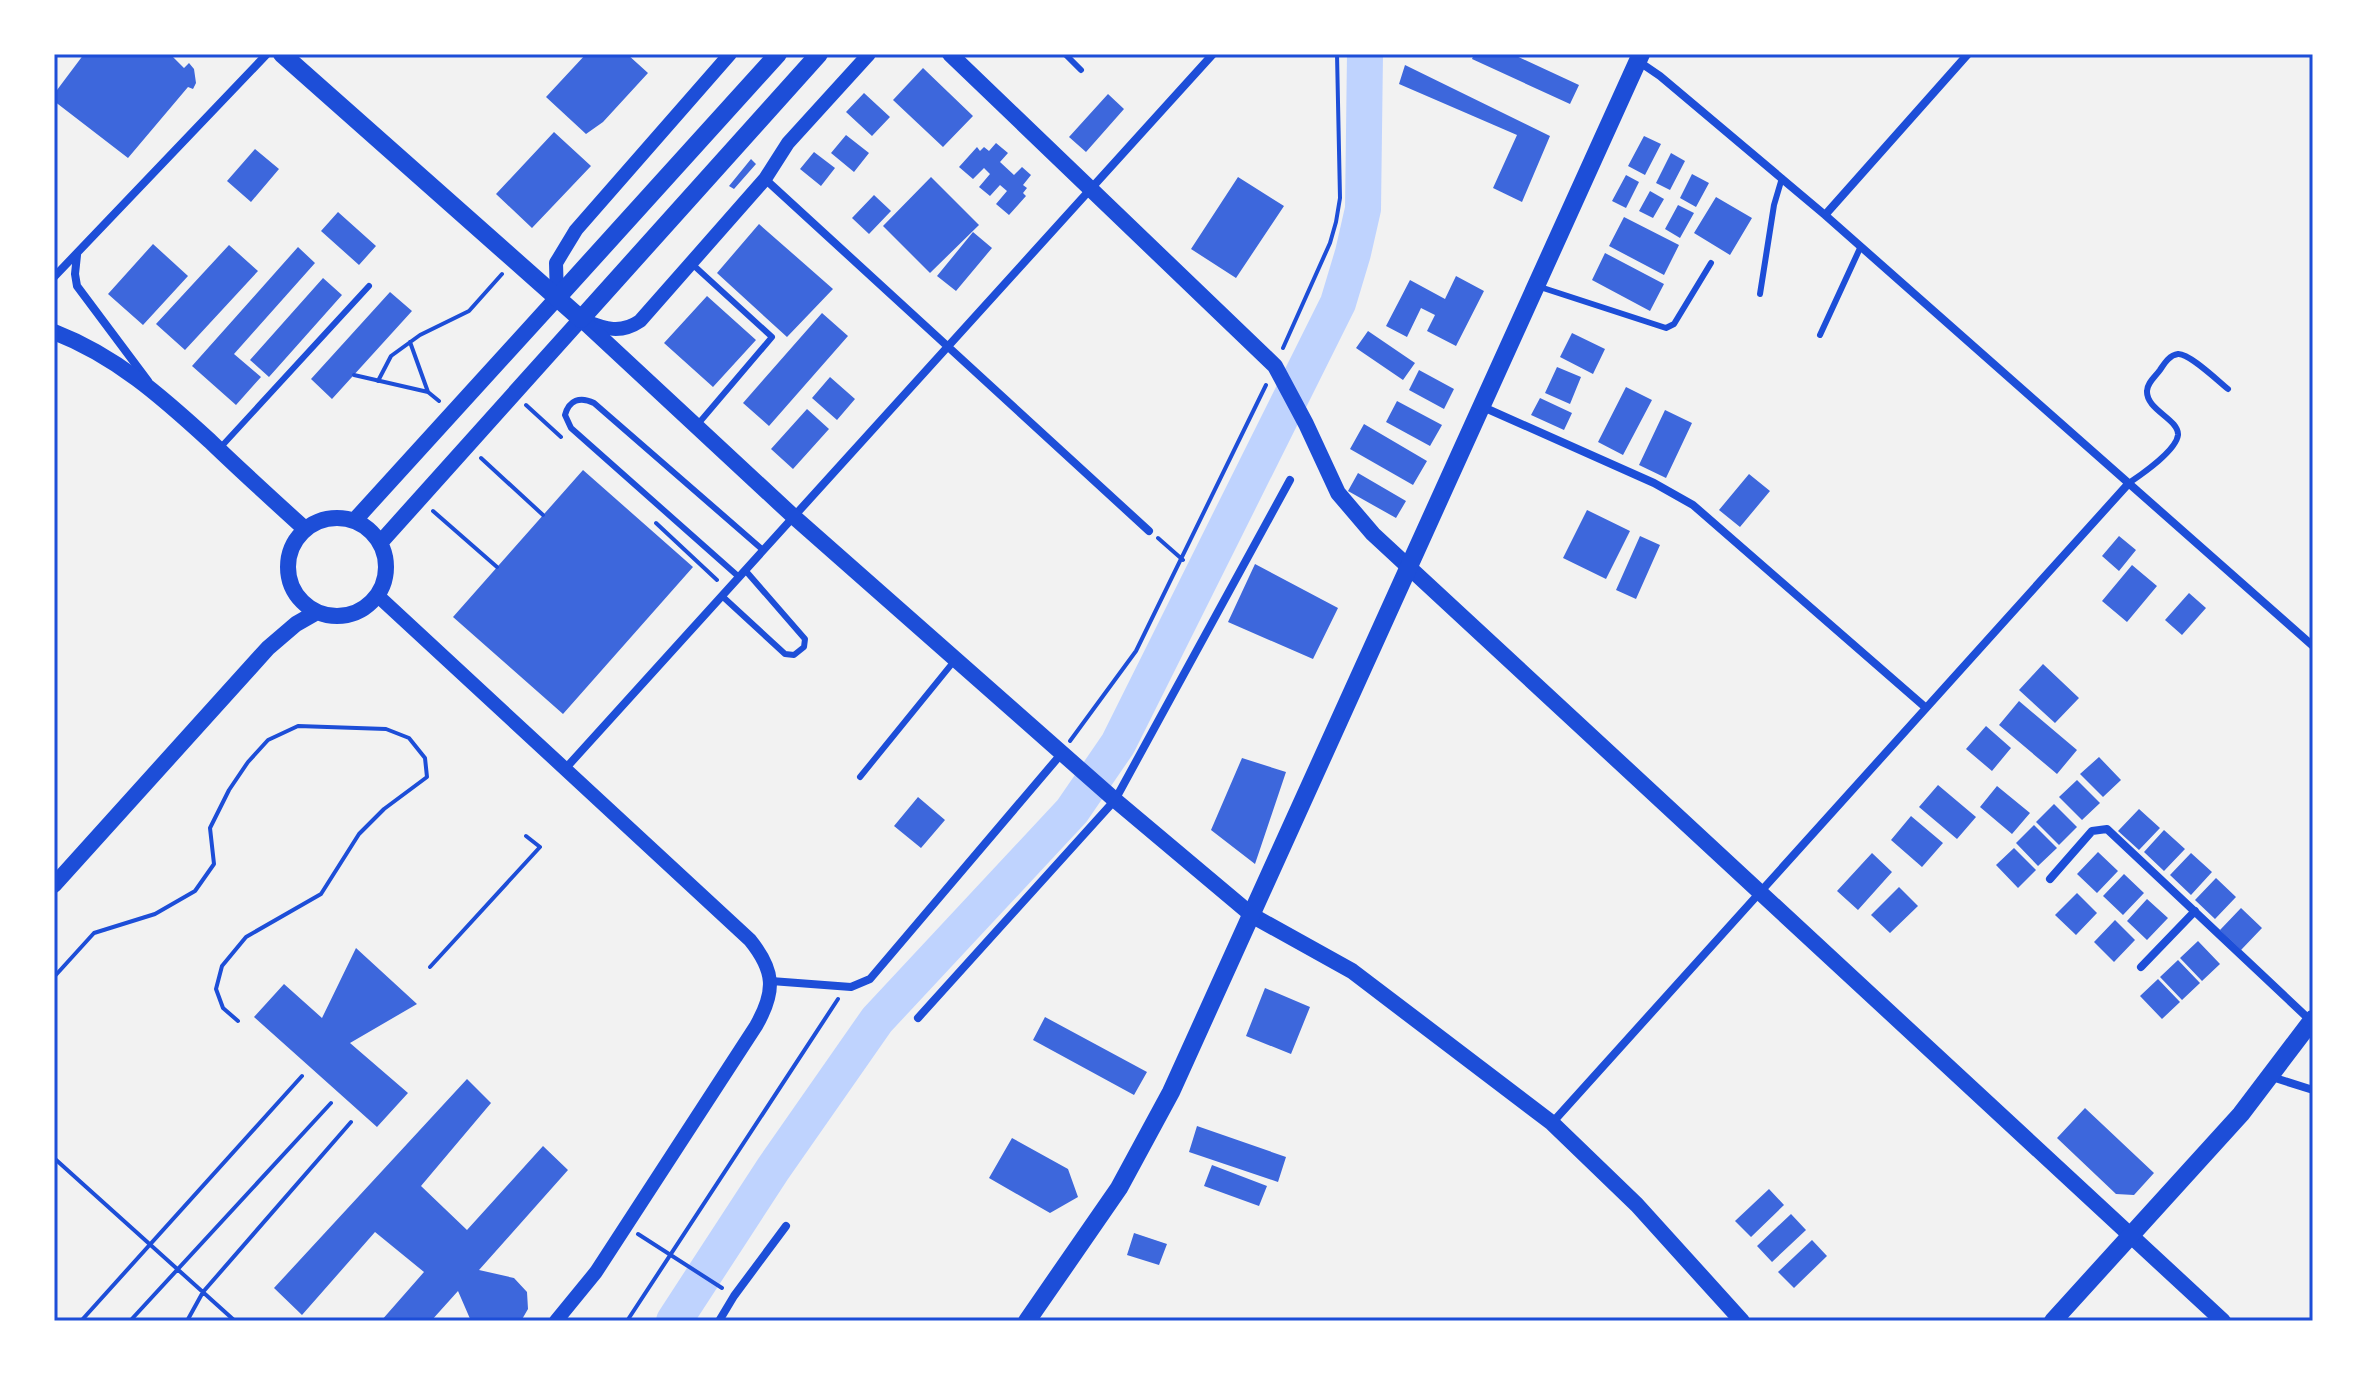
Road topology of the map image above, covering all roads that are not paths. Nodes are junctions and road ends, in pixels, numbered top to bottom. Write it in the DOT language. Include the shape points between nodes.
graph roads {
  1 [pos="267,54"];
  2 [pos="282,54"];
  3 [pos="730,54"];
  4 [pos="778,54"];
  5 [pos="819,54"];
  6 [pos="869,54"];
  7 [pos="950,54"];
  8 [pos="1065,54"];
  9 [pos="1213,54"];
  10 [pos="1968,54"];
  11 [pos="1640,58"];
  12 [pos="1081,70"];
  13 [pos="1782,178"];
  14 [pos="765,179"];
  15 [pos="1090,189"];
  16 [pos="1825,215"];
  17 [pos="1861,246"];
  18 [pos="77,255"];
  19 [pos="691,263"];
  20 [pos="1711,263"];
  21 [pos="54,277"];
  22 [pos="369,286"];
  23 [pos="1537,287"];
  24 [pos="1760,294"];
  25 [pos="557,298"];
  26 [pos="581,319"];
  27 [pos="54,332"];
  28 [pos="1820,335"];
  29 [pos="948,346"];
  30 [pos="2228,389"];
  31 [pos="158,394"];
  32 [pos="1483,406"];
  33 [pos="696,427"];
  34 [pos="219,449"];
  35 [pos="1290,480"];
  36 [pos="2129,483"];
  37 [pos="793,516"];
  38 [pos="354,521"];
  39 [pos="305,529"];
  40 [pos="1149,531"];
  41 [pos="380,543"];
  42 [pos="763,550"];
  43 [pos="1409,569"];
  44 [pos="742,574"];
  45 [pos="377,595"];
  46 [pos="722,596"];
  47 [pos="317,612"];
  48 [pos="2313,646"];
  49 [pos="955,660"];
  50 [pos="1925,707"];
  51 [pos="1067,746"];
  52 [pos="565,769"];
  53 [pos="860,777"];
  54 [pos="1109,795"];
  55 [pos="2050,879"];
  56 [pos="54,885"];
  57 [pos="1759,892"];
  58 [pos="2195,911"];
  59 [pos="1253,916"];
  60 [pos="2141,967"];
  61 [pos="771,981"];
  62 [pos="918,1018"];
  63 [pos="2312,1020"];
  64 [pos="2272,1077"];
  65 [pos="2313,1090"];
  66 [pos="1552,1123"];
  67 [pos="786,1226"];
  68 [pos="2131,1236"];
  69 [pos="556,1321"];
  70 [pos="719,1321"];
  71 [pos="1027,1321"];
  72 [pos="1742,1321"];
  73 [pos="2053,1321"];
  74 [pos="2223,1321"];
  1 -- 18 [label="street"];
  2 -- 25 [label="main road"];
  3 -- 25 [label="street" via="562,249 556,263"];
  4 -- 25 [label="main road"];
  5 -- 26 [label="main road"];
  6 -- 14 [label="street" via="788,143"];
  7 -- 15 [label="main road"];
  8 -- 12 [label="lane"];
  9 -- 15 [label="street"];
  10 -- 16 [label="street"];
  11 -- 13 [label="street"];
  11 -- 23 [label="main road"];
  13 -- 16 [label="street"];
  13 -- 24 [label="lane"];
  14 -- 19 [label="street"];
  14 -- 29 [label="street"];
  15 -- 29 [label="street"];
  15 -- 43 [label="main road" via="1275,366 1338,493"];
  16 -- 17 [label="street"];
  17 -- 28 [label="lane"];
  17 -- 36 [label="street"];
  18 -- 21 [label="street"];
  18 -- 31 [label="street" via="75,274 83,296"];
  19 -- 26 [label="street" via="628,329 602,328"];
  19 -- 33 [label="lane" via="772,337"];
  20 -- 23 [label="lane" via="1674,324 1666,328"];
  22 -- 34 [label="lane"];
  23 -- 32 [label="main road"];
  25 -- 26 [label="main road"];
  25 -- 38 [label="main road"];
  26 -- 33 [label="main road"];
  26 -- 41 [label="main road"];
  27 -- 31 [label="main road" via="107,358"];
  29 -- 37 [label="street"];
  29 -- 40 [label="street"];
  30 -- 36 [label="lane" via="2186,355 2170,357 2147,394 2178,435 2157,462"];
  31 -- 34 [label="main road"];
  32 -- 43 [label="main road"];
  32 -- 50 [label="street" via="1693,505"];
  33 -- 37 [label="main road"];
  34 -- 39 [label="main road"];
  35 -- 54 [label="street"];
  36 -- 48 [label="street"];
  36 -- 50 [label="street"];
  37 -- 42 [label="street"];
  37 -- 49 [label="main road"];
  38 -- 39 [label="main road" via="328,519"];
  38 -- 41 [label="main road"];
  39 -- 47 [label="main road" via="289,554 290,583"];
  41 -- 45 [label="main road" via="386,575"];
  42 -- 44 [label="street"];
  42 -- 44 [label="lane" via="594,403 572,402 565,415 571,428"];
  43 -- 57 [label="main road"];
  43 -- 59 [label="main road"];
  44 -- 46 [label="street"];
  44 -- 46 [label="lane" via="805,639 804,647 794,655 785,654"];
  45 -- 47 [label="main road" via="351,614"];
  45 -- 52 [label="street"];
  46 -- 52 [label="street"];
  47 -- 56 [label="main road" via="268,648"];
  49 -- 51 [label="main road"];
  49 -- 53 [label="lane"];
  50 -- 57 [label="street"];
  51 -- 54 [label="main road" via="1080,768"];
  51 -- 61 [label="street" via="870,979 851,987"];
  52 -- 61 [label="street" via="750,940"];
  54 -- 59 [label="main road"];
  54 -- 62 [label="street"];
  55 -- 58 [label="street" via="2092,831 2107,829"];
  57 -- 66 [label="street"];
  57 -- 68 [label="main road"];
  58 -- 60 [label="street"];
  58 -- 63 [label="street"];
  59 -- 66 [label="main road" via="1352,971"];
  59 -- 71 [label="main road" via="1142,1147"];
  61 -- 69 [label="street" via="761,1019 588,1283"];
  63 -- 64 [label="main road"];
  64 -- 65 [label="street"];
  64 -- 68 [label="main road"];
  66 -- 72 [label="main road" via="1637,1205"];
  67 -- 70 [label="street"];
  68 -- 73 [label="main road"];
  68 -- 74 [label="main road"];
}
